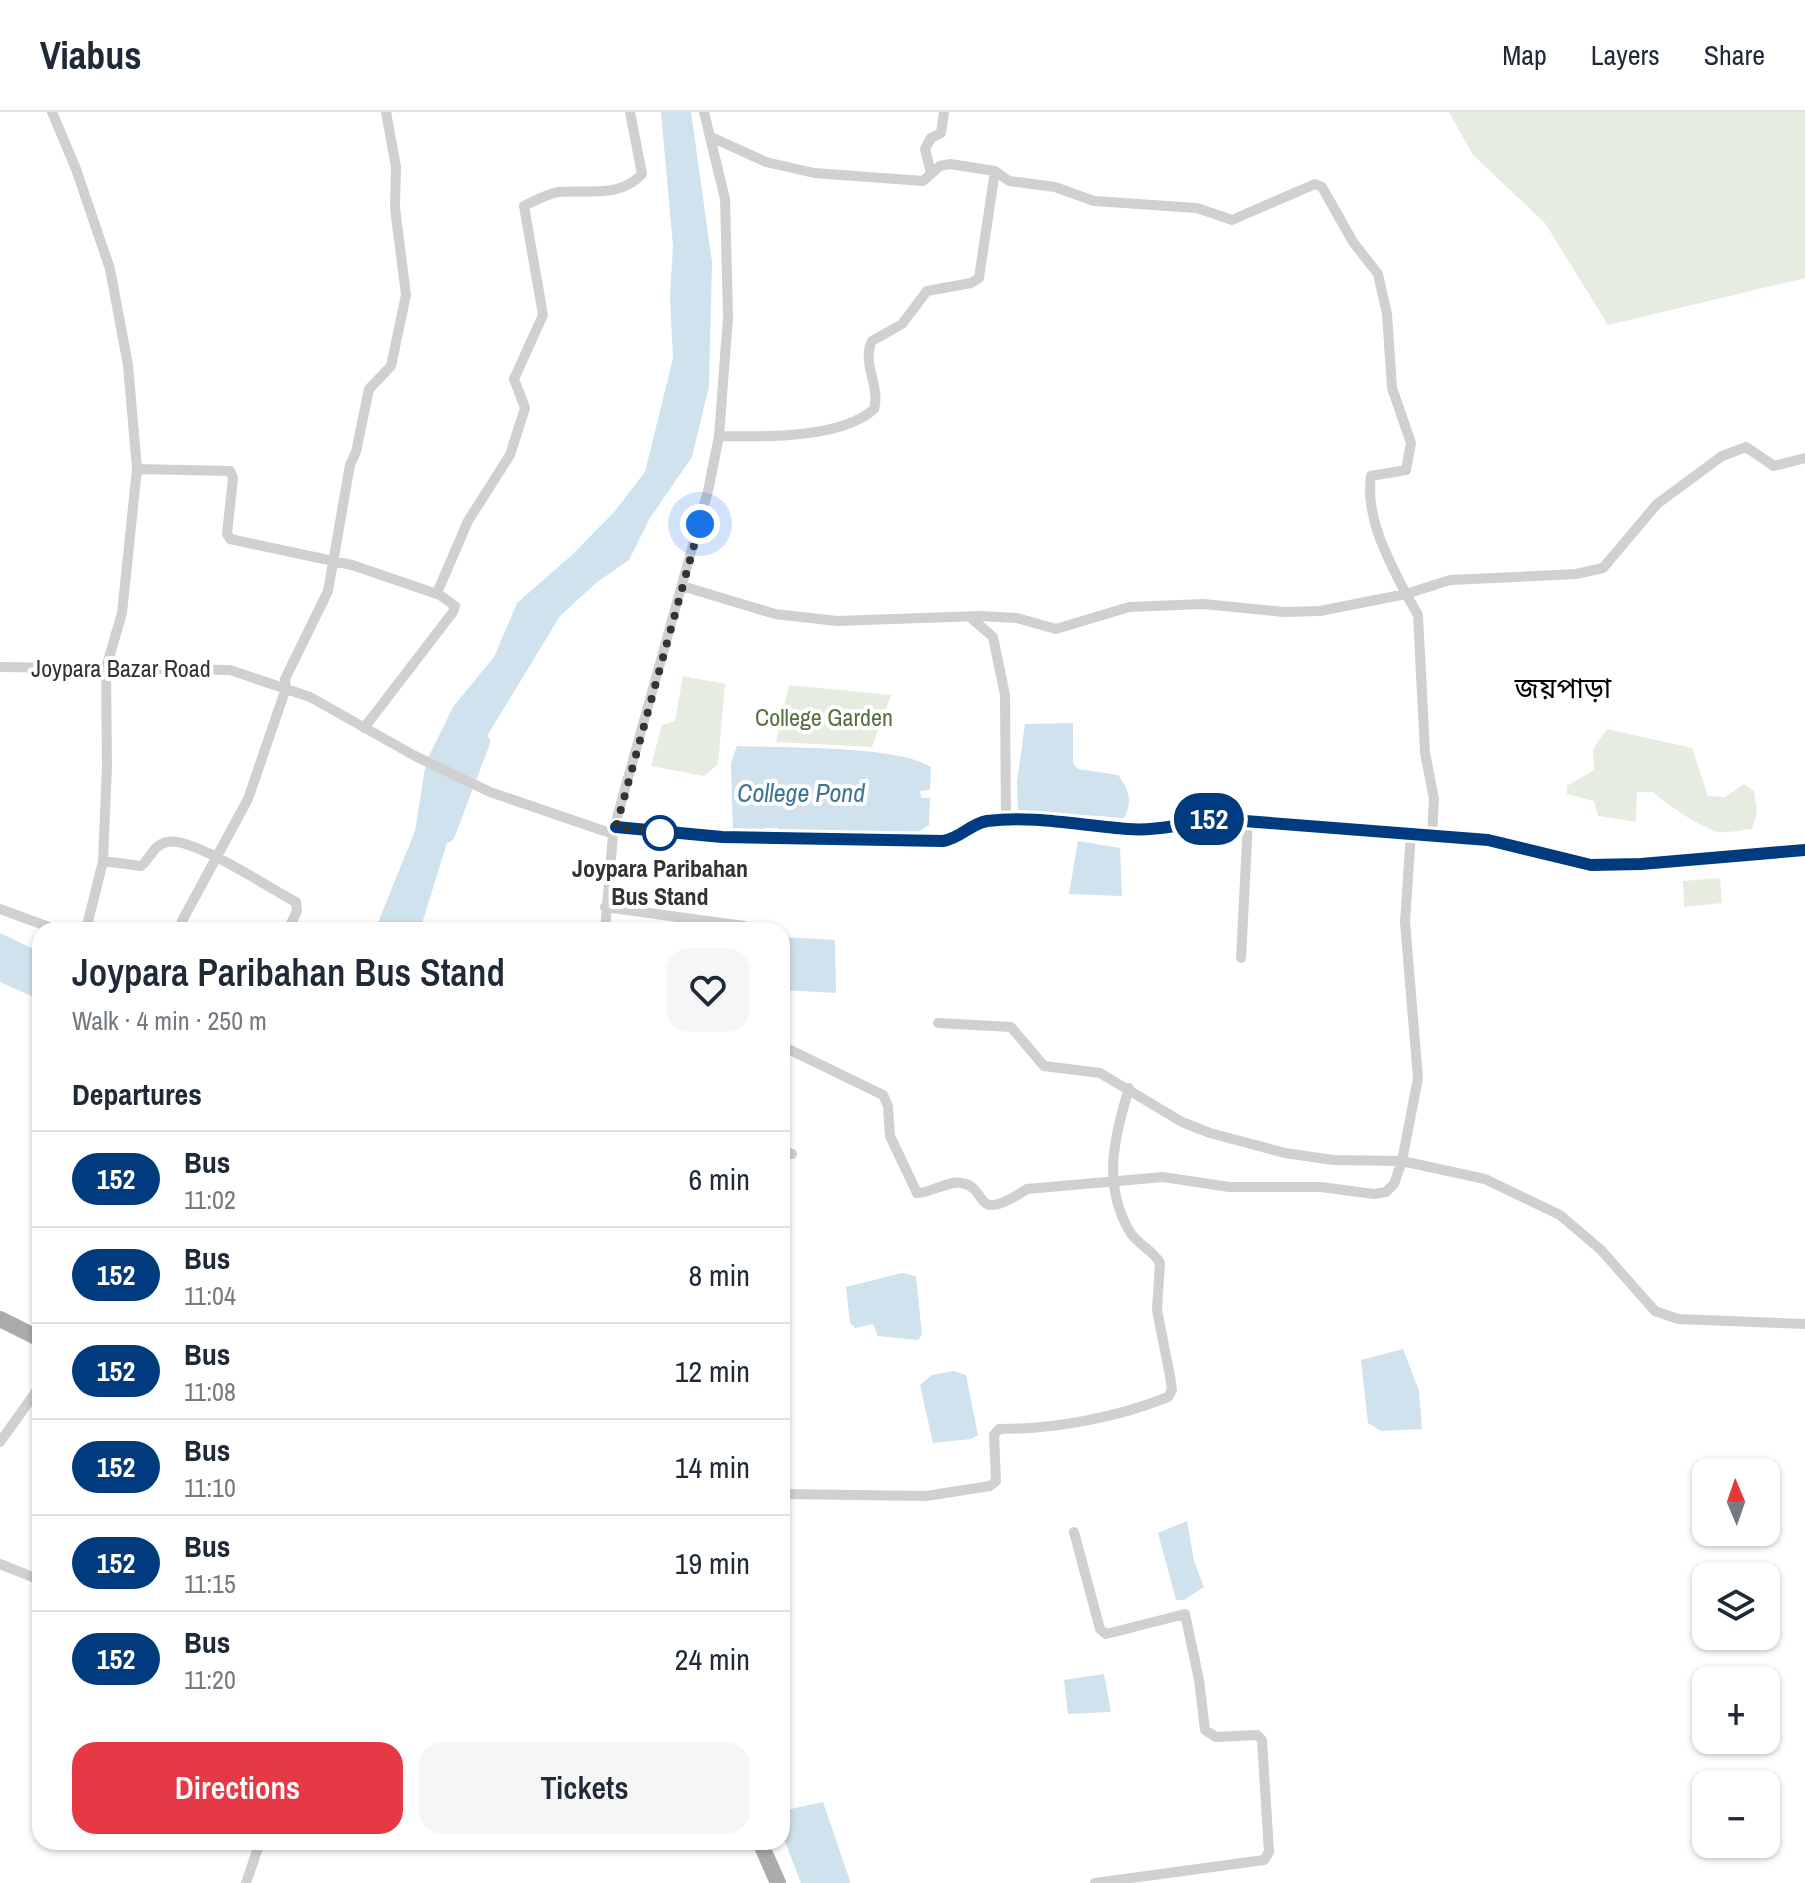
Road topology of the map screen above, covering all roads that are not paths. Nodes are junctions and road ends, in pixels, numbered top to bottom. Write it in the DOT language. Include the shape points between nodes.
graph roads {
  1 [pos="52,112"];
  2 [pos="386,112"];
  3 [pos="630,112"];
  4 [pos="704,112"];
  5 [pos="944,112"];
  6 [pos="711,137"];
  7 [pos="995,171"];
  8 [pos="931,173"];
  9 [pos="719,436"];
  10 [pos="1805,458"];
  11 [pos="137,469"];
  12 [pos="334,562"];
  13 [pos="682,586"];
  14 [pos="437,594"];
  15 [pos="1406,594"];
  16 [pos="970,617"];
  17 [pos="0,667"];
  18 [pos="106,668"];
  19 [pos="286,688"];
  20 [pos="364,728"];
  21 [pos="1006,821"];
  22 [pos="1248,821"];
  23 [pos="614,830"];
  24 [pos="1411,833"];
  25 [pos="1432,835"];
  26 [pos="1805,850"];
  27 [pos="219,859"];
  28 [pos="103,861"];
  29 [pos="605,907"];
  30 [pos="0,909"];
  31 [pos="182,921"];
  32 [pos="35,922"];
  33 [pos="88,922"];
  34 [pos="292,922"];
  35 [pos="605,922"];
  36 [pos="715,922"];
  37 [pos="1241,958"];
  38 [pos="938,1023"];
  39 [pos="790,1050"];
  40 [pos="1129,1088"];
  41 [pos="1402,1161"];
  42 [pos="1112,1181"];
  43 [pos="0,1319"];
  44 [pos="1805,1324"];
  45 [pos="32,1335"];
  46 [pos="32,1397"];
  47 [pos="0,1442"];
  48 [pos="790,1494"];
  49 [pos="1074,1532"];
  50 [pos="0,1564"];
  51 [pos="32,1577"];
  52 [pos="257,1850"];
  53 [pos="764,1850"];
  54 [pos="246,1883"];
  55 [pos="778,1883"];
  56 [pos="1095,1883"];
  1 -- 11 [label="street" via="110,269 128,365"];
  2 -- 12 [label="street" via="406,295 391,366 369,389"];
  3 -- 14 [label="street" via="642,174 630,186 598,194 557,192 524,206 543,315 514,379 524,399 524,415 510,455 468,521"];
  4 -- 6 [label="street"];
  5 -- 8 [label="street" via="941,133 925,149"];
  6 -- 8 [label="street" via="766,162 814,173 894,182 923,181"];
  6 -- 9 [label="street" via="725,199 728,317"];
  7 -- 8 [label="street" via="950,164"];
  7 -- 9 [label="street" via="979,278 927,291 902,324 872,341 874,409 850,424 769,437"];
  7 -- 15 [label="street" via="1009,181 1055,187 1094,201 1197,208 1232,220 1315,184 1322,187 1378,274 1387,314 1392,388 1411,443 1406,470 1371,476 1369,488 1377,530"];
  9 -- 13 [label="street"];
  10 -- 15 [label="street" via="1774,466 1746,447 1722,456 1657,504 1603,568 1450,580"];
  11 -- 12 [label="street" via="230,471 230,539"];
  11 -- 18 [label="street" via="122,613"];
  12 -- 14 [label="street"];
  12 -- 19 [label="street" via="328,591 285,679"];
  13 -- 16 [label="street" via="775,614 837,621"];
  13 -- 23 [label="street"];
  14 -- 20 [label="street" via="453,604 453,612"];
  15 -- 16 [label="street" via="1320,611 1203,604 1129,607 1056,629 1017,618"];
  15 -- 25 [label="street" via="1418,615 1425,753 1434,799"];
  16 -- 21 [label="street" via="993,637 1005,695"];
  17 -- 18 [label="street, Joypara Bazar Road"];
  18 -- 19 [label="street, Joypara Bazar Road" via="230,670"];
  18 -- 28 [label="street"];
  19 -- 20 [label="street, Joypara Bazar Road"];
  19 -- 27 [label="street" via="261,771"];
  20 -- 23 [label="street, Joypara Bazar Road" via="490,792"];
  21 -- 22 [label="street, Joypara Bazar Road" via="1128,829 1202,819"];
  21 -- 23 [label="street, Joypara Bazar Road" via="982,822 943,841"];
  22 -- 24 [label="street, Joypara Bazar Road"];
  22 -- 37 [label="street"];
  23 -- 29 [label="street"];
  24 -- 25 [label="street, Joypara Bazar Road"];
  24 -- 41 [label="street" via="1405,922 1418,1078"];
  25 -- 26 [label="street, Joypara Bazar Road" via="1501,843 1591,865"];
  27 -- 28 [label="street" via="178,841 154,847 141,866"];
  27 -- 31 [label="street"];
  27 -- 34 [label="street" via="296,902"];
  28 -- 33 [label="street"];
  29 -- 35 [label="street"];
  29 -- 36 [label="street"];
  30 -- 32 [label="street"];
  38 -- 40 [label="street" via="1004,1025 1018,1033 1044,1066 1100,1073"];
  39 -- 42 [label="street" via="883,1095 890,1136 917,1193 958,1182 990,1206 1027,1189"];
  40 -- 41 [label="street" via="1210,1133 1317,1159"];
  40 -- 42 [label="street"];
  41 -- 42 [label="street" via="1394,1184 1374,1194 1321,1187 1229,1187 1163,1177"];
  41 -- 44 [label="street" via="1485,1179 1560,1215 1601,1250 1655,1311 1678,1319"];
  42 -- 48 [label="street" via="1114,1200 1130,1233 1160,1263 1157,1310 1172,1390 1168,1397 1054,1426 999,1429 994,1435 996,1481 975,1489 898,1497"];
  43 -- 45 [label="main road"];
  46 -- 47 [label="street"];
  49 -- 56 [label="street" via="1103,1633 1185,1614 1205,1730 1216,1737 1257,1735 1262,1740 1269,1852 1264,1860"];
  50 -- 51 [label="street"];
  52 -- 54 [label="street"];
  53 -- 55 [label="main road"];
}
